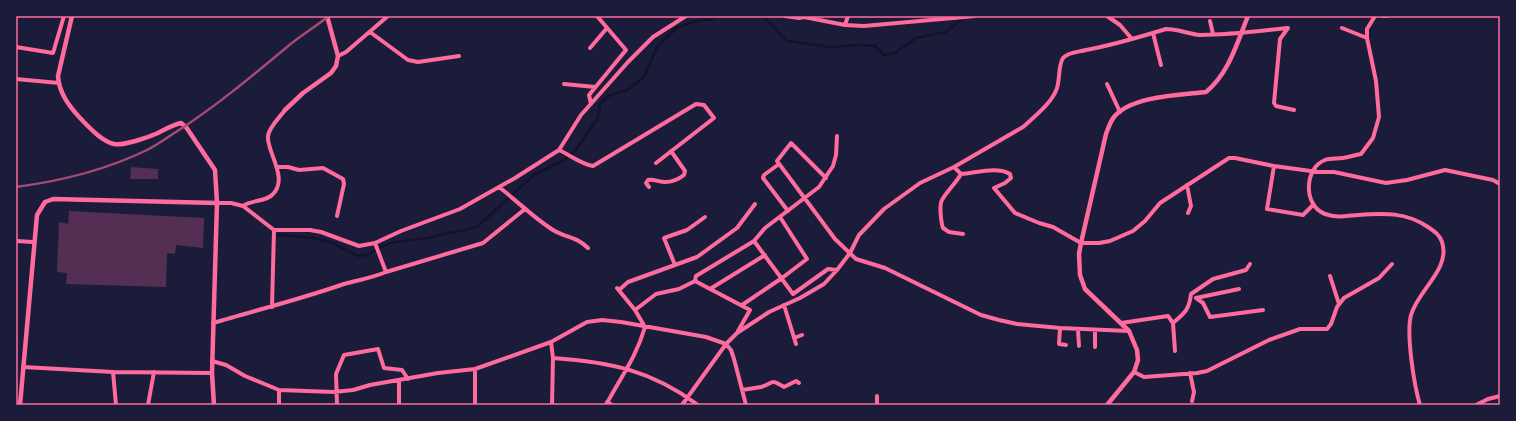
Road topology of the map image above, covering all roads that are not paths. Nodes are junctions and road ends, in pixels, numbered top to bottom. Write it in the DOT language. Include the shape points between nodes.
graph roads {
  1 [pos="64,16"];
  2 [pos="72,16"];
  3 [pos="327,16"];
  4 [pos="388,16"];
  5 [pos="597,16"];
  6 [pos="686,16"];
  7 [pos="785,16"];
  8 [pos="848,16"];
  9 [pos="975,16"];
  10 [pos="1107,16"];
  11 [pos="1248,16"];
  12 [pos="1375,16"];
  13 [pos="1383,16"];
  14 [pos="1387,16"];
  15 [pos="1210,21"];
  16 [pos="845,25"];
  17 [pos="607,28"];
  18 [pos="1342,28"];
  19 [pos="370,32"];
  20 [pos="1241,32"];
  21 [pos="1153,33"];
  22 [pos="1213,34"];
  23 [pos="1367,38"];
  24 [pos="1132,39"];
  25 [pos="16,47"];
  26 [pos="590,48"];
  27 [pos="338,56"];
  28 [pos="459,56"];
  29 [pos="1161,66"];
  30 [pos="16,79"];
  31 [pos="59,83"];
  32 [pos="564,84"];
  33 [pos="1107,84"];
  34 [pos="595,87"];
  35 [pos="591,104"];
  36 [pos="285,110"];
  37 [pos="1294,110"];
  38 [pos="1120,112"];
  39 [pos="837,136"];
  40 [pos="559,150"];
  41 [pos="671,151"];
  42 [pos="656,163"];
  43 [pos="779,164"];
  44 [pos="1274,166"];
  45 [pos="277,167"];
  46 [pos="954,167"];
  47 [pos="962,174"];
  48 [pos="826,178"];
  49 [pos="1500,184"];
  50 [pos="1187,185"];
  51 [pos="500,187"];
  52 [pos="649,187"];
  53 [pos="804,199"];
  54 [pos="217,203"];
  55 [pos="755,204"];
  56 [pos="1313,205"];
  57 [pos="243,206"];
  58 [pos="525,209"];
  59 [pos="788,211"];
  60 [pos="1188,213"];
  61 [pos="337,216"];
  62 [pos="705,217"];
  63 [pos="780,217"];
  64 [pos="274,230"];
  65 [pos="963,234"];
  66 [pos="754,240"];
  67 [pos="16,241"];
  68 [pos="34,242"];
  69 [pos="375,243"];
  70 [pos="1081,243"];
  71 [pos="588,248"];
  72 [pos="764,254"];
  73 [pos="850,254"];
  74 [pos="1250,264"];
  75 [pos="1392,264"];
  76 [pos="675,265"];
  77 [pos="837,270"];
  78 [pos="386,272"];
  79 [pos="1330,276"];
  80 [pos="782,278"];
  81 [pos="695,281"];
  82 [pos="710,289"];
  83 [pos="1239,289"];
  84 [pos="1196,298"];
  85 [pos="1190,300"];
  86 [pos="1339,304"];
  87 [pos="742,305"];
  88 [pos="784,305"];
  89 [pos="272,307"];
  90 [pos="635,310"];
  91 [pos="1262,310"];
  92 [pos="214,323"];
  93 [pos="1121,323"];
  94 [pos="1173,323"];
  95 [pos="645,327"];
  96 [pos="1060,328"];
  97 [pos="1078,330"];
  98 [pos="1095,330"];
  99 [pos="1129,331"];
  100 [pos="737,333"];
  101 [pos="802,335"];
  102 [pos="794,338"];
  103 [pos="551,342"];
  104 [pos="726,344"];
  105 [pos="796,344"];
  106 [pos="1066,345"];
  107 [pos="1079,346"];
  108 [pos="1095,347"];
  109 [pos="1175,352"];
  110 [pos="553,358"];
  111 [pos="212,361"];
  112 [pos="23,367"];
  113 [pos="475,369"];
  114 [pos="628,369"];
  115 [pos="113,372"];
  116 [pos="154,372"];
  117 [pos="1134,372"];
  118 [pos="212,373"];
  119 [pos="1190,373"];
  120 [pos="408,379"];
  121 [pos="399,381"];
  122 [pos="800,383"];
  123 [pos="279,390"];
  124 [pos="742,390"];
  125 [pos="337,391"];
  126 [pos="877,396"];
  127 [pos="1500,396"];
  128 [pos="688,397"];
  129 [pos="1192,401"];
  130 [pos="606,404"];
  131 [pos="20,405"];
  132 [pos="116,405"];
  133 [pos="148,405"];
  134 [pos="214,405"];
  135 [pos="279,405"];
  136 [pos="338,405"];
  137 [pos="399,405"];
  138 [pos="475,405"];
  139 [pos="552,405"];
  140 [pos="612,405"];
  141 [pos="682,405"];
  142 [pos="698,405"];
  143 [pos="746,405"];
  144 [pos="877,405"];
  145 [pos="1107,405"];
  146 [pos="1420,405"];
  147 [pos="1476,405"];
  1 -- 25 [label="street" via="53,53"];
  2 -- 31 [label="street"];
  3 -- 27 [label="street"];
  4 -- 19 [label="street"];
  5 -- 17 [label="street"];
  6 -- 35 [label="street" via="653,37"];
  7 -- 16 [label="street"];
  8 -- 16 [label="street"];
  9 -- 16 [label="street" via="864,26"];
  10 -- 24 [label="street" via="1120,25"];
  11 -- 20 [label="street"];
  12 -- 23 [label="street" via="1367,29"];
  13 -- 14 [label="street"];
  15 -- 22 [label="street"];
  17 -- 26 [label="street"];
  17 -- 34 [label="street" via="626,50"];
  18 -- 23 [label="street"];
  19 -- 27 [label="street"];
  19 -- 28 [label="street" via="408,60 418,62"];
  20 -- 22 [label="street"];
  20 -- 37 [label="street" via="1288,28 1280,39 1274,103 1276,106"];
  20 -- 38 [label="street" via="1223,74 1206,92 1135,103"];
  21 -- 22 [label="street" via="1174,29 1198,35"];
  21 -- 24 [label="street"];
  21 -- 29 [label="street"];
  23 -- 56 [label="street" via="1379,101 1379,117 1373,138 1361,154 1325,160 1319,164 1309,183 1309,195"];
  24 -- 46 [label="street" via="1069,54 1060,66 1060,78 1055,94 1033,119"];
  27 -- 36 [label="street" via="331,73"];
  30 -- 31 [label="street"];
  31 -- 54 [label="street" via="74,112 92,130 115,144 130,142 181,123 215,170"];
  32 -- 34 [label="street"];
  33 -- 38 [label="street"];
  34 -- 35 [label="street" via="589,94"];
  35 -- 40 [label="street"];
  36 -- 45 [label="street" via="268,135"];
  38 -- 70 [label="street" via="1114,118 1104,139"];
  39 -- 48 [label="street" via="836,155"];
  40 -- 41 [label="street" via="586,165 593,166 696,104 704,106 714,118"];
  40 -- 51 [label="street"];
  41 -- 42 [label="street"];
  41 -- 52 [label="street" via="685,171 684,175 666,182 648,180 646,183"];
  43 -- 48 [label="street" via="777,161 791,143"];
  43 -- 53 [label="street"];
  43 -- 59 [label="street" via="763,178"];
  44 -- 49 [label="street" via="1334,172 1386,183 1445,170 1493,180"];
  44 -- 50 [label="street" via="1230,158"];
  44 -- 56 [label="street" via="1267,209 1303,215"];
  45 -- 57 [label="street" via="277,187 272,195"];
  45 -- 61 [label="street" via="299,170 323,168 343,179"];
  46 -- 47 [label="street"];
  46 -- 73 [label="street" via="920,183 884,209 859,235"];
  47 -- 65 [label="street" via="942,200 941,222 943,228 949,232"];
  47 -- 70 [label="street" via="1005,171 1011,178 994,188 1015,213 1053,227"];
  48 -- 53 [label="street"];
  50 -- 60 [label="street" via="1191,206"];
  50 -- 70 [label="street" via="1160,203 1133,231 1099,243"];
  51 -- 58 [label="street"];
  51 -- 69 [label="street" via="460,209"];
  53 -- 59 [label="street"];
  53 -- 73 [label="street"];
  54 -- 57 [label="street"];
  54 -- 68 [label="street" via="53,198 45,202 37,215"];
  54 -- 92 [label="street"];
  55 -- 76 [label="street" via="737,228 697,257"];
  56 -- 146 [label="street" via="1323,213 1333,216 1402,215 1421,222 1435,231 1441,240 1444,259 1417,303 1410,326 1414,374"];
  57 -- 64 [label="street"];
  58 -- 71 [label="street" via="554,231 580,240"];
  58 -- 78 [label="street" via="483,243"];
  59 -- 63 [label="street"];
  62 -- 76 [label="street" via="687,230 664,238"];
  63 -- 66 [label="street"];
  63 -- 80 [label="street" via="807,259"];
  64 -- 69 [label="street" via="321,232 359,246"];
  64 -- 89 [label="street"];
  66 -- 72 [label="street"];
  66 -- 81 [label="street" via="696,276"];
  67 -- 68 [label="street"];
  68 -- 112 [label="street"];
  69 -- 78 [label="street"];
  70 -- 93 [label="street" via="1080,275 1085,289"];
  72 -- 80 [label="street"];
  72 -- 82 [label="street"];
  73 -- 77 [label="street"];
  73 -- 96 [label="street" via="856,259 885,268 981,315 1017,324"];
  74 -- 85 [label="street" via="1246,270 1213,279 1191,294"];
  75 -- 86 [label="street" via="1379,278 1344,298"];
  76 -- 90 [label="street" via="628,282 618,289"];
  77 -- 80 [label="street" via="828,269 793,294"];
  77 -- 88 [label="street" via="824,284"];
  78 -- 89 [label="street"];
  79 -- 86 [label="street"];
  80 -- 87 [label="street"];
  81 -- 82 [label="street"];
  81 -- 90 [label="street" via="679,289 656,294"];
  82 -- 87 [label="street"];
  83 -- 84 [label="street"];
  84 -- 85 [label="street"];
  84 -- 91 [label="street" via="1203,303 1210,317"];
  85 -- 94 [label="street" via="1184,314"];
  86 -- 119 [label="street" via="1327,329 1300,329 1269,340 1207,370"];
  87 -- 100 [label="street" via="750,310"];
  88 -- 100 [label="street"];
  88 -- 102 [label="street"];
  89 -- 92 [label="street"];
  90 -- 95 [label="street"];
  92 -- 111 [label="street"];
  93 -- 94 [label="street" via="1168,316"];
  93 -- 99 [label="street"];
  94 -- 109 [label="street"];
  95 -- 103 [label="street" via="602,320 587,322"];
  95 -- 104 [label="street" via="706,337"];
  95 -- 114 [label="street"];
  96 -- 97 [label="street"];
  96 -- 106 [label="street" via="1059,344"];
  97 -- 98 [label="street"];
  97 -- 107 [label="street"];
  98 -- 99 [label="street"];
  98 -- 108 [label="street"];
  99 -- 117 [label="street" via="1138,355"];
  100 -- 104 [label="street"];
  101 -- 102 [label="street"];
  102 -- 105 [label="street"];
  103 -- 110 [label="street"];
  103 -- 113 [label="street"];
  104 -- 124 [label="street" via="731,350"];
  104 -- 128 [label="street"];
  110 -- 114 [label="street"];
  110 -- 139 [label="street"];
  111 -- 118 [label="street"];
  111 -- 123 [label="street"];
  112 -- 115 [label="street"];
  112 -- 131 [label="street"];
  113 -- 120 [label="street"];
  113 -- 138 [label="street"];
  114 -- 128 [label="street" via="646,374"];
  114 -- 130 [label="street"];
  115 -- 116 [label="street"];
  115 -- 132 [label="street"];
  116 -- 118 [label="street"];
  116 -- 133 [label="street"];
  117 -- 119 [label="street" via="1144,377"];
  117 -- 145 [label="street"];
  118 -- 134 [label="street"];
  119 -- 129 [label="street" via="1194,392"];
  120 -- 121 [label="street"];
  120 -- 125 [label="street" via="402,370 384,368 378,349 344,355 336,374"];
  121 -- 125 [label="street"];
  121 -- 137 [label="street"];
  122 -- 124 [label="street" via="796,381 784,387 776,382 770,382 763,387"];
  123 -- 125 [label="street"];
  123 -- 135 [label="street"];
  124 -- 143 [label="street"];
  125 -- 136 [label="street"];
  126 -- 144 [label="street"];
  127 -- 147 [label="street"];
  128 -- 141 [label="street"];
  128 -- 142 [label="street"];
  130 -- 140 [label="street"];
}
